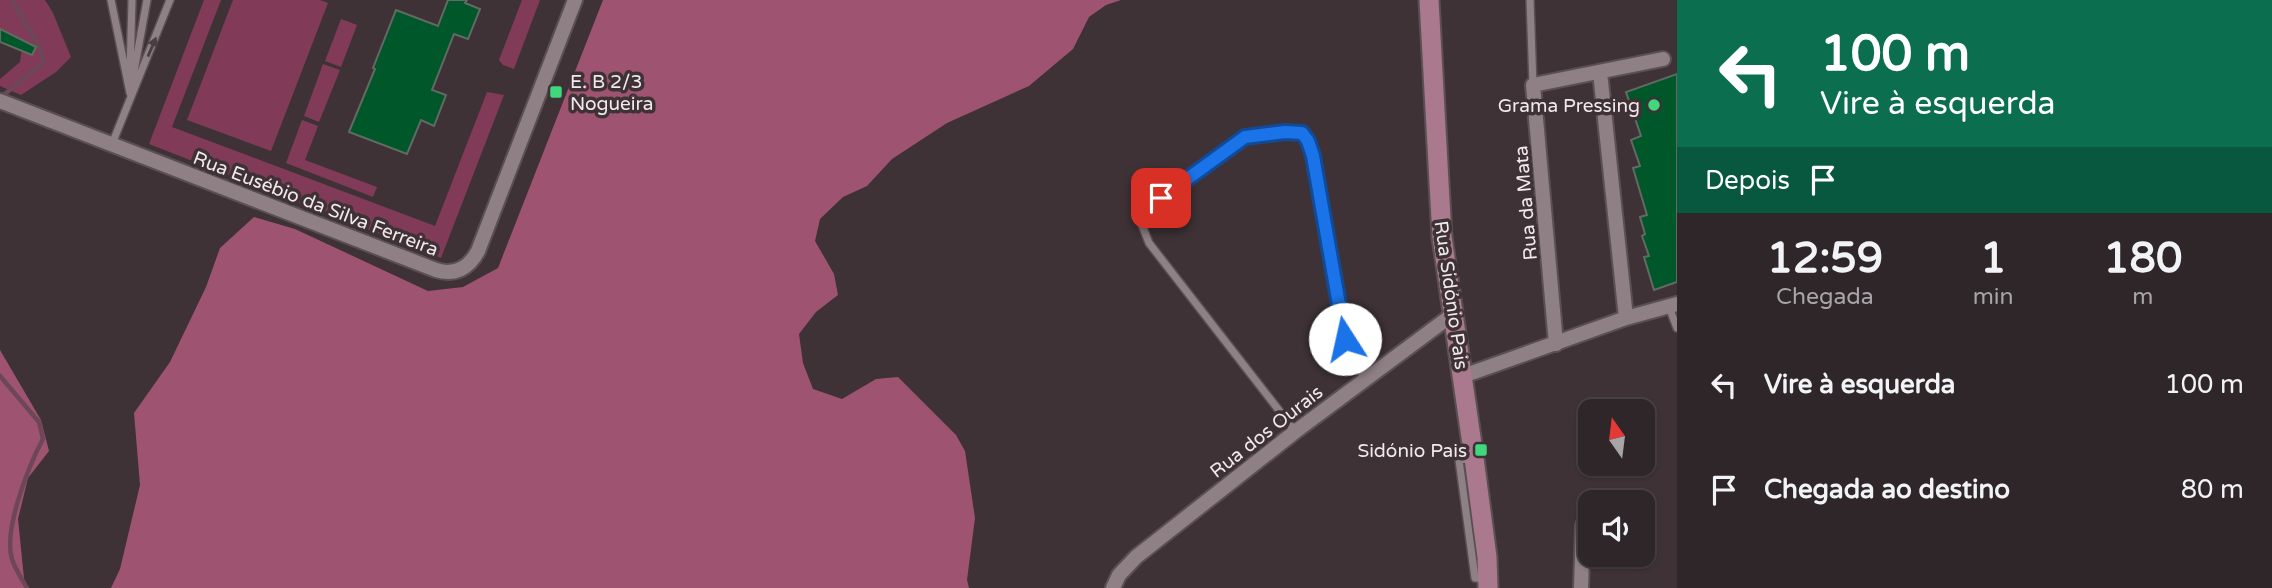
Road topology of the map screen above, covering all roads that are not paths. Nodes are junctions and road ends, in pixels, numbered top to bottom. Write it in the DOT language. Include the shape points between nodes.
graph roads {
  1 [pos="111,0"];
  2 [pos="132,0"];
  3 [pos="147,0"];
  4 [pos="170,0"];
  5 [pos="575,0"];
  6 [pos="1429,0"];
  7 [pos="1530,0"];
  8 [pos="1663,59"];
  9 [pos="1600,72"];
  10 [pos="1534,85"];
  11 [pos="130,94"];
  12 [pos="4,102"];
  13 [pos="112,144"];
  14 [pos="1673,305"];
  15 [pos="1452,315"];
  16 [pos="1626,318"];
  17 [pos="1677,328"];
  18 [pos="1556,344"];
  19 [pos="1463,376"];
  20 [pos="1365,380"];
  21 [pos="1296,432"];
  22 [pos="1582,567"];
  23 [pos="1481,583"];
  24 [pos="1113,588"];
  25 [pos="1581,588"];
  1 -- 11 [label="lane"];
  2 -- 11 [label="lane"];
  3 -- 11 [label="lane"];
  11 -- 4 [label="lane, one-way"];
  5 -- 13 [label="street, Rua Eusébio da Silva Ferreira" via="478,251 457,271 436,270"];
  6 -- 15 [label="main road, Rua Sidónio Pais" via="1442,237"];
  7 -- 10 [label="lane"];
  8 -- 9 [label="street"];
  9 -- 10 [label="street"];
  9 -- 16 [label="street"];
  10 -- 18 [label="street, Rua da Mata"];
  11 -- 13 [label="lane"];
  12 -- 13 [label="street, Rua Eusébio da Silva Ferreira"];
  14 -- 16 [label="street"];
  14 -- 17 [label="lane"];
  15 -- 19 [label="main road, Rua Sidónio Pais"];
  15 -- 20 [label="street, Rua dos Ourais"];
  16 -- 18 [label="street"];
  18 -- 19 [label="street"];
  19 -- 23 [label="main road, Rua Sidónio Pais" via="1474,458"];
  20 -- 21 [label="street, Rua dos Ourais"];
  20 -- 21 [label="lane" via="1345,339 1308,141 1302,133 1245,137 1142,213 1140,220 1149,243"];
  21 -- 24 [label="street, Rua dos Ourais" via="1136,557"];
  22 -- 25 [label="street"];
}
